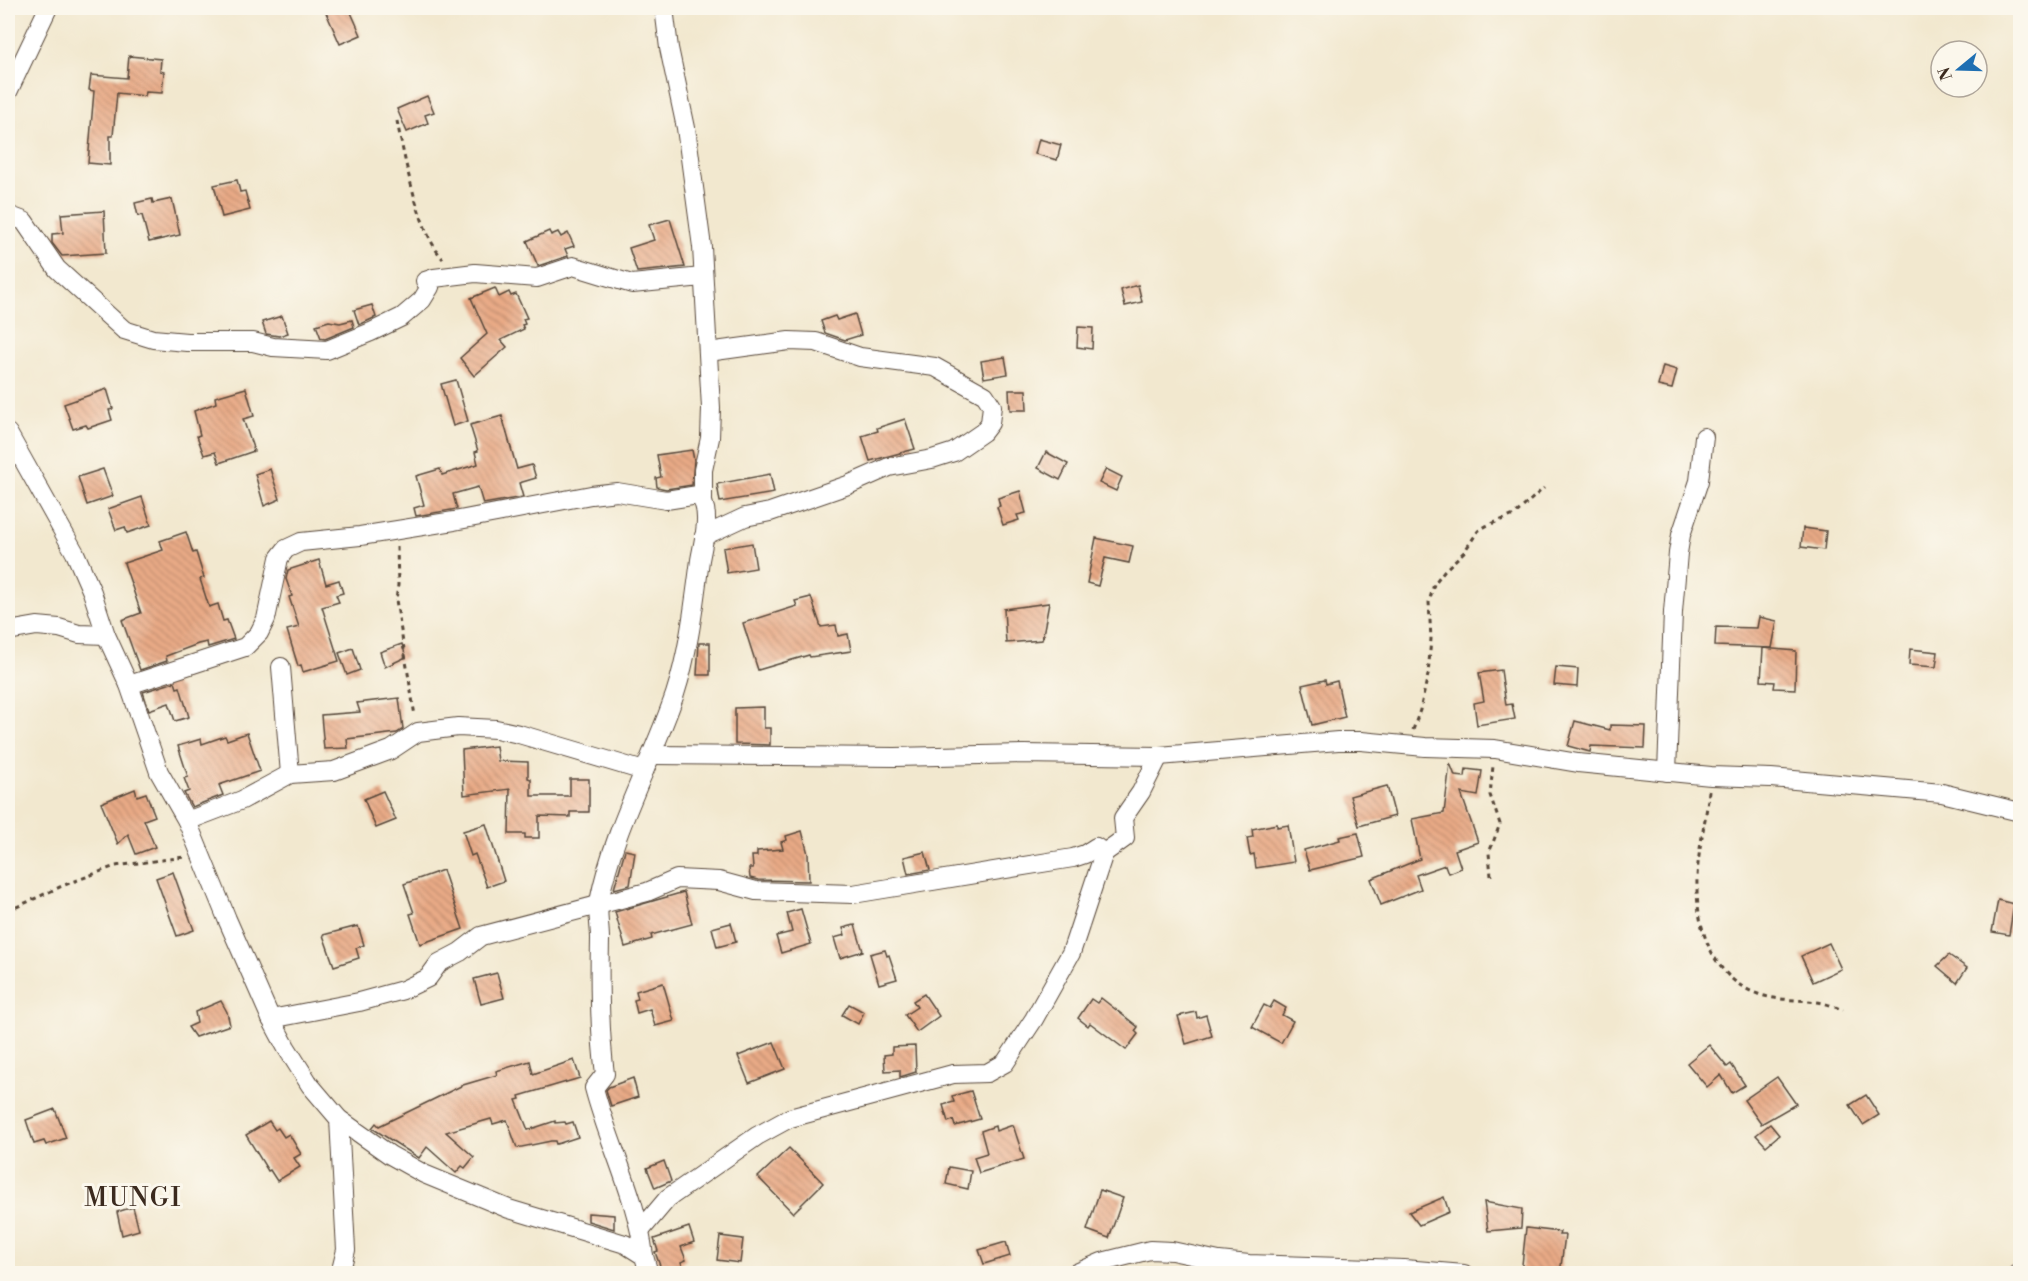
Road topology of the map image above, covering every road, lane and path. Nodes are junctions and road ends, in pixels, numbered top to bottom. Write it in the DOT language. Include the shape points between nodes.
graph roads {
  1 [pos="48,8"];
  2 [pos="664,8"];
  3 [pos="8,92"];
  4 [pos="397,121"];
  5 [pos="8,215"];
  6 [pos="456,274"];
  7 [pos="702,278"];
  8 [pos="708,352"];
  9 [pos="8,433"];
  10 [pos="1704,437"];
  11 [pos="1544,488"];
  12 [pos="703,499"];
  13 [pos="397,530"];
  14 [pos="704,536"];
  15 [pos="8,631"];
  16 [pos="106,635"];
  17 [pos="280,667"];
  18 [pos="129,685"];
  19 [pos="418,732"];
  20 [pos="1407,745"];
  21 [pos="1495,749"];
  22 [pos="1159,756"];
  23 [pos="648,763"];
  24 [pos="1667,772"];
  25 [pos="290,774"];
  26 [pos="1711,776"];
  27 [pos="2020,812"];
  28 [pos="187,821"];
  29 [pos="1104,853"];
  30 [pos="201,854"];
  31 [pos="1491,876"];
  32 [pos="599,905"];
  33 [pos="8,911"];
  34 [pos="1843,1010"];
  35 [pos="271,1019"];
  36 [pos="339,1119"];
  37 [pos="641,1230"];
  38 [pos="647,1265"];
  39 [pos="340,1274"];
  40 [pos="1074,1274"];
  41 [pos="1464,1274"];
  1 -- 3 [label="street"];
  2 -- 7 [label="street" via="686,128 702,247"];
  4 -- 6 [label="path" via="428,237"];
  5 -- 6 [label="street" via="24,221 57,269 124,330 153,339 254,342 327,350 402,316 422,300 430,287 425,281"];
  6 -- 7 [label="street" via="537,278 573,266 632,284"];
  7 -- 8 [label="street"];
  8 -- 12 [label="street" via="710,438 703,470"];
  8 -- 14 [label="street" via="789,341 816,342 854,356 935,367 985,395 992,410 987,429 954,452 889,467 848,485 746,517"];
  9 -- 16 [label="street" via="75,553"];
  10 -- 24 [label="street" via="1699,481 1678,553"];
  11 -- 20 [label="path" via="1514,515 1478,531 1434,585 1429,602 1428,675"];
  12 -- 13 [label="street" via="698,495 666,500 617,492"];
  12 -- 14 [label="street"];
  13 -- 18 [label="street" via="301,542 286,549 279,558 266,619 259,633 245,646"];
  13 -- 19 [label="path" via="396,600"];
  14 -- 23 [label="street" via="688,641 675,692"];
  15 -- 16 [label="street" via="37,626"];
  16 -- 18 [label="street"];
  17 -- 25 [label="street"];
  18 -- 28 [label="street" via="159,772"];
  19 -- 23 [label="street" via="458,727 496,729"];
  19 -- 25 [label="street" via="391,750 334,771"];
  20 -- 21 [label="street"];
  20 -- 22 [label="street" via="1338,741"];
  21 -- 24 [label="street"];
  21 -- 31 [label="path" via="1490,795 1500,824 1489,853"];
  22 -- 23 [label="street" via="1023,754"];
  22 -- 29 [label="street" via="1123,818 1125,838"];
  23 -- 32 [label="street" via="615,841"];
  24 -- 26 [label="street"];
  25 -- 28 [label="street" via="242,800"];
  26 -- 27 [label="street" via="1942,793"];
  26 -- 34 [label="path" via="1696,884 1704,934 1717,963 1730,979 1750,991"];
  28 -- 30 [label="street"];
  29 -- 32 [label="street" via="1096,847 1073,858 853,894 756,891 719,881 677,879"];
  29 -- 37 [label="street" via="1071,954 1005,1063 987,1073 946,1076 790,1118 757,1136 668,1198"];
  30 -- 33 [label="path" via="115,866"];
  30 -- 35 [label="street"];
  32 -- 35 [label="street" via="481,936 439,963 428,978 387,996"];
  32 -- 37 [label="street" via="598,996 605,1074 594,1088"];
  35 -- 36 [label="street" via="310,1085"];
  36 -- 38 [label="street" via="424,1174 509,1209 625,1244"];
  36 -- 39 [label="street" via="346,1250"];
  37 -- 38 [label="street"];
  40 -- 41 [label="street" via="1108,1260 1150,1250 1249,1264"];
}
